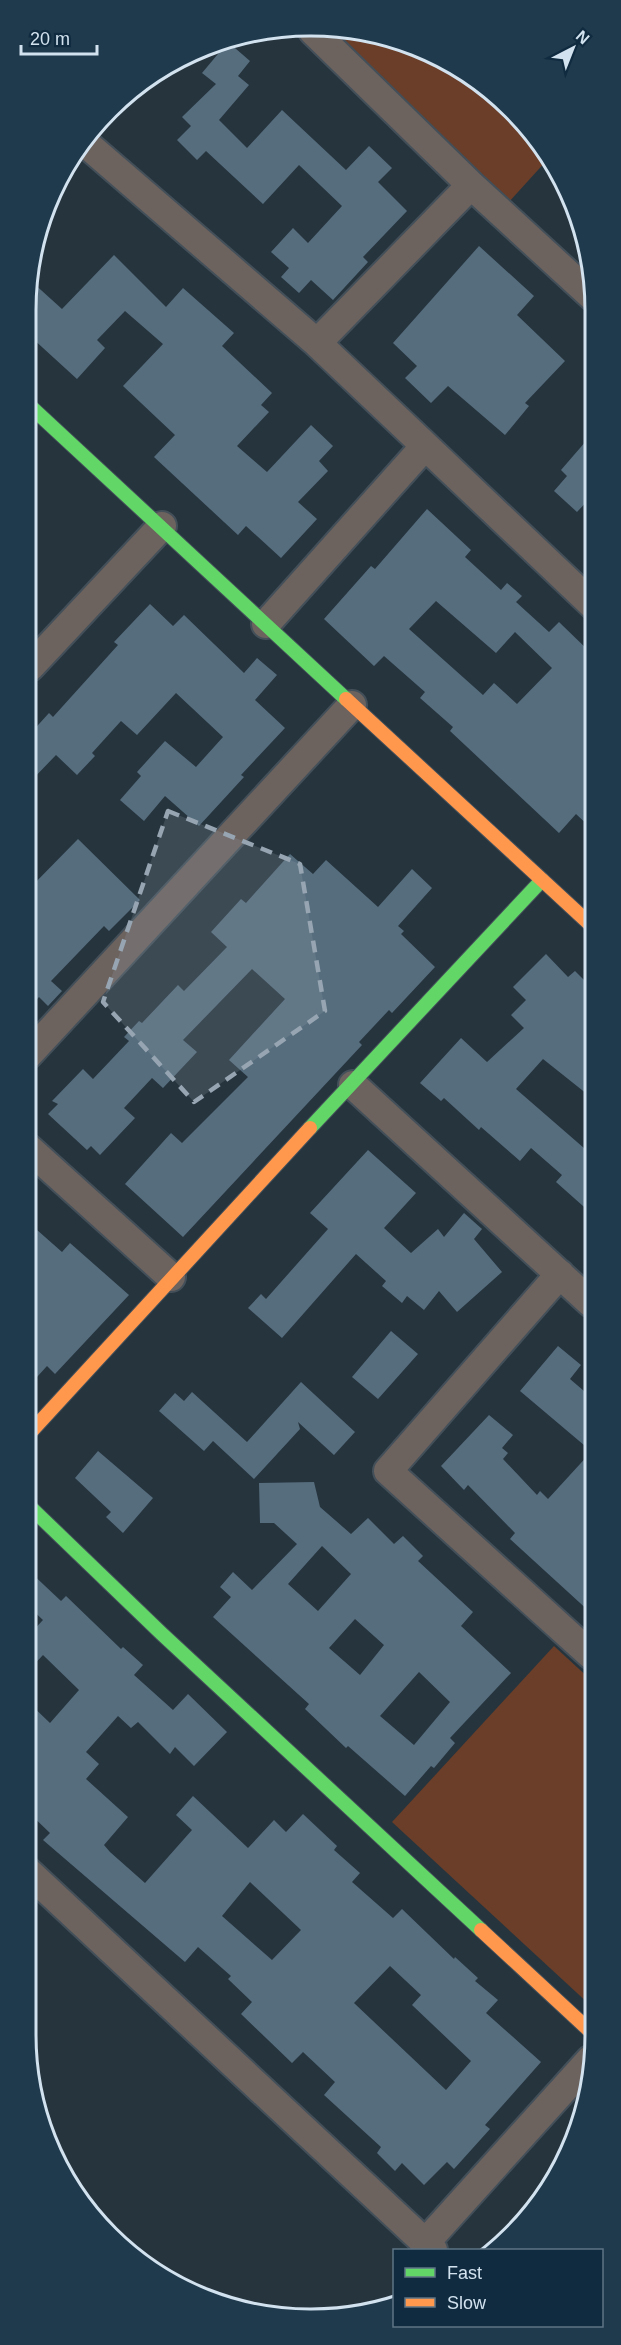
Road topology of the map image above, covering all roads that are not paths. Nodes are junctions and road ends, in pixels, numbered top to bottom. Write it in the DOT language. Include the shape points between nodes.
graph roads {
  1 [pos="319,36"];
  2 [pos="90,147"];
  3 [pos="471,185"];
  4 [pos="584,289"];
  5 [pos="317,343"];
  6 [pos="36,411"];
  7 [pos="425,446"];
  8 [pos="162,526"];
  9 [pos="585,598"];
  10 [pos="266,624"];
  11 [pos="36,661"];
  12 [pos="352,705"];
  13 [pos="542,880"];
  14 [pos="585,920"];
  15 [pos="36,1046"];
  16 [pos="353,1085"];
  17 [pos="36,1155"];
  18 [pos="560,1274"];
  19 [pos="171,1277"];
  20 [pos="585,1297"];
  21 [pos="36,1426"];
  22 [pos="36,1512"];
  23 [pos="585,1650"];
  24 [pos="36,1879"];
  25 [pos="585,2026"];
  26 [pos="583,2068"];
  27 [pos="429,2247"];
  1 -- 3 [label="street"];
  2 -- 5 [label="street"];
  3 -- 4 [label="street"];
  3 -- 5 [label="street"];
  5 -- 7 [label="street"];
  6 -- 8 [label="street"];
  7 -- 9 [label="street"];
  7 -- 10 [label="street"];
  8 -- 10 [label="street"];
  8 -- 11 [label="street"];
  10 -- 12 [label="street"];
  12 -- 13 [label="street"];
  12 -- 15 [label="street"];
  13 -- 14 [label="street"];
  13 -- 16 [label="street"];
  16 -- 18 [label="street"];
  16 -- 19 [label="street"];
  17 -- 19 [label="street"];
  18 -- 20 [label="street"];
  18 -- 23 [label="street" via="388,1471"];
  19 -- 21 [label="street"];
  22 -- 25 [label="street" via="162,1634"];
  24 -- 27 [label="street"];
  26 -- 27 [label="street"];
}
